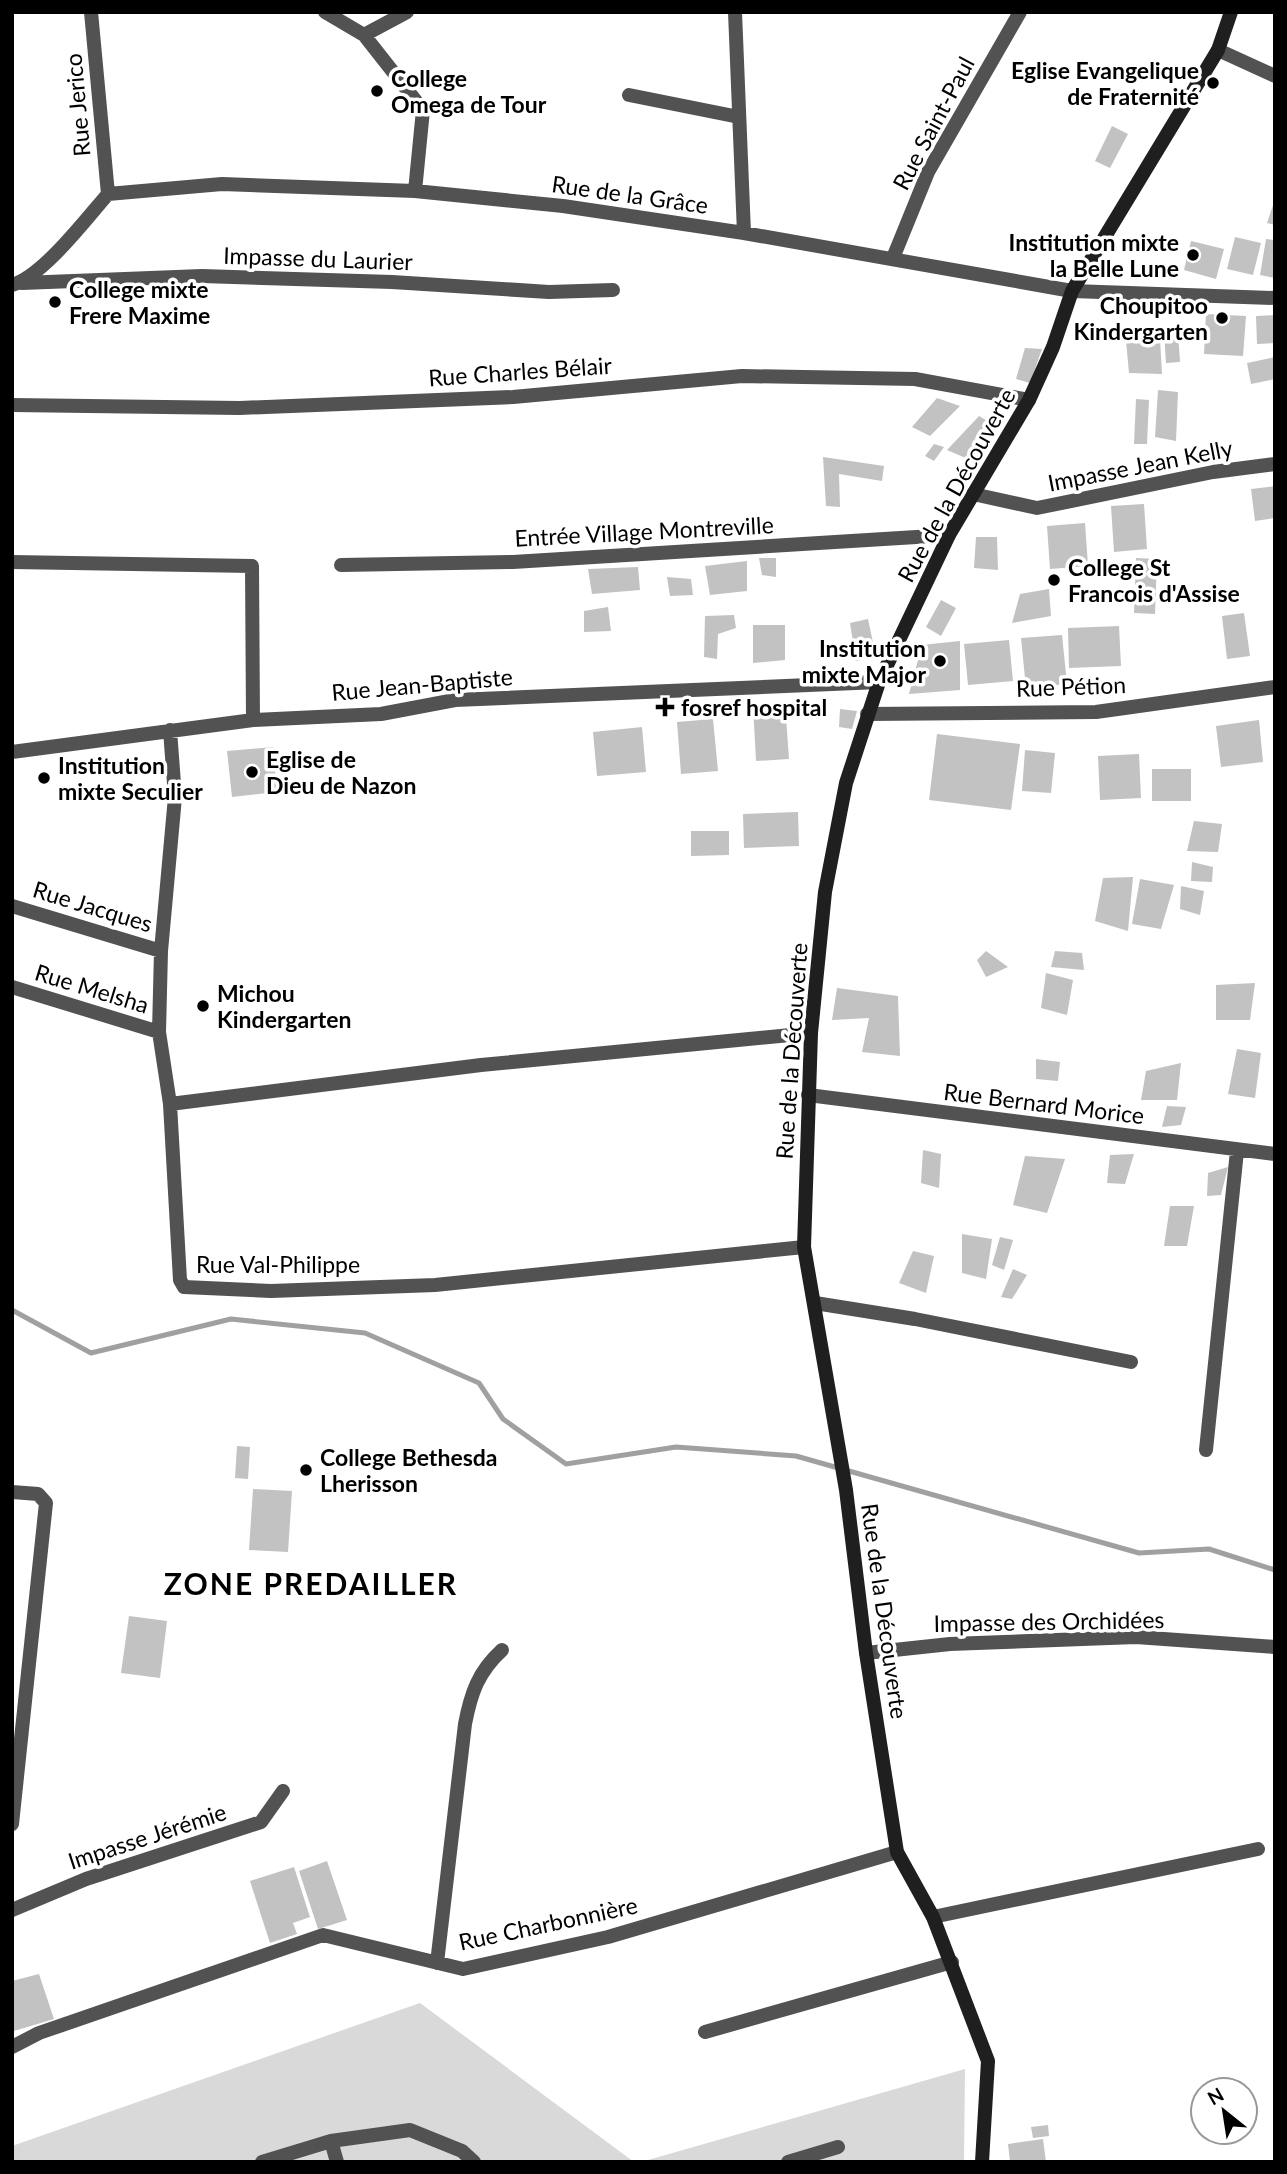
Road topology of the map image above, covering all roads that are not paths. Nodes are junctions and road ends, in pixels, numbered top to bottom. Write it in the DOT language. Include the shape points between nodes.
graph roads {
  1 [pos="91,12"];
  2 [pos="325,12"];
  3 [pos="407,12"];
  4 [pos="735,12"];
  5 [pos="1020,12"];
  6 [pos="1231,12"];
  7 [pos="364,35"];
  8 [pos="1219,50"];
  9 [pos="1275,76"];
  10 [pos="629,95"];
  11 [pos="739,117"];
  12 [pos="415,191"];
  13 [pos="108,194"];
  14 [pos="744,233"];
  15 [pos="893,258"];
  16 [pos="17,284"];
  17 [pos="613,290"];
  18 [pos="1072,291"];
  19 [pos="1275,298"];
  20 [pos="1029,400"];
  21 [pos="12,405"];
  22 [pos="1275,464"];
  23 [pos="973,494"];
  24 [pos="949,535"];
  25 [pos="12,562"];
  26 [pos="341,565"];
  27 [pos="879,682"];
  28 [pos="1275,687"];
  29 [pos="867,714"];
  30 [pos="253,720"];
  31 [pos="170,730"];
  32 [pos="12,752"];
  33 [pos="12,906"];
  34 [pos="161,951"];
  35 [pos="12,987"];
  36 [pos="159,1032"];
  37 [pos="811,1033"];
  38 [pos="808,1096"];
  39 [pos="170,1104"];
  40 [pos="1237,1151"];
  41 [pos="1275,1154"];
  42 [pos="804,1247"];
  43 [pos="816,1303"];
  44 [pos="1131,1362"];
  45 [pos="1206,1450"];
  46 [pos="12,1492"];
  47 [pos="1275,1647"];
  48 [pos="502,1650"];
  49 [pos="866,1653"];
  50 [pos="17,1725"];
  51 [pos="283,1791"];
  52 [pos="12,1825"];
  53 [pos="1258,1849"];
  54 [pos="897,1852"];
  55 [pos="12,1910"];
  56 [pos="933,1917"];
  57 [pos="951,1962"];
  58 [pos="437,1963"];
  59 [pos="705,2032"];
  60 [pos="12,2047"];
  61 [pos="331,2141"];
  62 [pos="838,2147"];
  63 [pos="262,2162"];
  64 [pos="337,2162"];
  65 [pos="474,2162"];
  66 [pos="788,2162"];
  67 [pos="982,2162"];
  1 -- 13 [label="street, Rue Jerico"];
  2 -- 7 [label="street"];
  3 -- 7 [label="street"];
  4 -- 11 [label="street"];
  5 -- 15 [label="street, Rue Saint-Paul" via="928,172"];
  6 -- 8 [label="street, Rue de la Découverte"];
  7 -- 12 [label="street" via="423,110"];
  8 -- 9 [label="street"];
  8 -- 18 [label="street, Rue de la Découverte"];
  10 -- 11 [label="street"];
  11 -- 14 [label="street"];
  12 -- 13 [label="street, Rue de la Grâce" via="222,184"];
  12 -- 14 [label="street, Rue de la Grâce" via="562,206"];
  13 -- 16 [label="street" via="61,247"];
  14 -- 15 [label="street, Rue de la Grâce"];
  15 -- 18 [label="street, Rue de la Grâce"];
  16 -- 17 [label="street, Impasse du Laurier" via="202,276 549,292"];
  18 -- 19 [label="street, Rue de la Grâce"];
  18 -- 20 [label="street, Rue de la Découverte"];
  20 -- 21 [label="street, Rue Charles Bélair" via="915,379 743,376 513,397 240,408"];
  20 -- 23 [label="street, Rue de la Découverte"];
  22 -- 23 [label="street, Impasse Jean Kelly" via="1213,472 1037,509"];
  23 -- 24 [label="street, Rue de la Découverte"];
  24 -- 26 [label="street, Entrée Village Montreville" via="513,562"];
  24 -- 27 [label="street, Rue de la Découverte"];
  25 -- 30 [label="street" via="253,566"];
  27 -- 29 [label="street, Rue de la Découverte"];
  27 -- 30 [label="street, Rue Jean-Baptiste" via="455,700 381,714"];
  28 -- 29 [label="street, Rue Pétion" via="1096,712"];
  29 -- 37 [label="street, Rue de la Découverte" via="846,782 825,892"];
  30 -- 31 [label="street, Rue Jean-Baptiste"];
  31 -- 32 [label="street, Rue Jean-Baptiste"];
  31 -- 34 [label="street, Rue Val-Philippe" via="175,797"];
  33 -- 34 [label="street, Rue Jacques"];
  34 -- 36 [label="street, Rue Val-Philippe"];
  35 -- 36 [label="street, Rue Melsha"];
  36 -- 39 [label="street, Rue Val-Philippe"];
  37 -- 38 [label="street, Rue de la Découverte"];
  37 -- 39 [label="street" via="481,1065"];
  38 -- 40 [label="street, Rue Bernard Morice"];
  38 -- 42 [label="street, Rue de la Découverte"];
  39 -- 42 [label="street, Rue Val-Philippe" via="184,1287 271,1291 435,1285"];
  40 -- 41 [label="street, Rue Bernard Morice"];
  40 -- 45 [label="street"];
  42 -- 43 [label="street, Rue de la Découverte"];
  43 -- 44 [label="street"];
  43 -- 49 [label="street, Rue de la Découverte"];
  46 -- 50 [label="street" via="38,1494 46,1503"];
  47 -- 49 [label="street, Impasse des Orchidées" via="1136,1637 950,1644"];
  48 -- 58 [label="street" via="484,1666 472,1690 464,1724"];
  49 -- 54 [label="street, Rue de la Découverte"];
  50 -- 52 [label="street"];
  51 -- 55 [label="street, Impasse Jérémie" via="261,1822 86,1879"];
  53 -- 56 [label="street"];
  54 -- 56 [label="street, Rue de la Découverte"];
  54 -- 58 [label="street, Rue Charbonnière" via="608,1937 463,1969"];
  56 -- 57 [label="street, Rue de la Découverte"];
  57 -- 59 [label="street"];
  57 -- 67 [label="street, Rue de la Découverte" via="988,2061"];
  58 -- 60 [label="street, Rue Charbonnière" via="323,1935 39,2032"];
  61 -- 63 [label="street"];
  61 -- 64 [label="street"];
  61 -- 65 [label="street" via="410,2130 462,2151"];
  62 -- 66 [label="street"];
}
